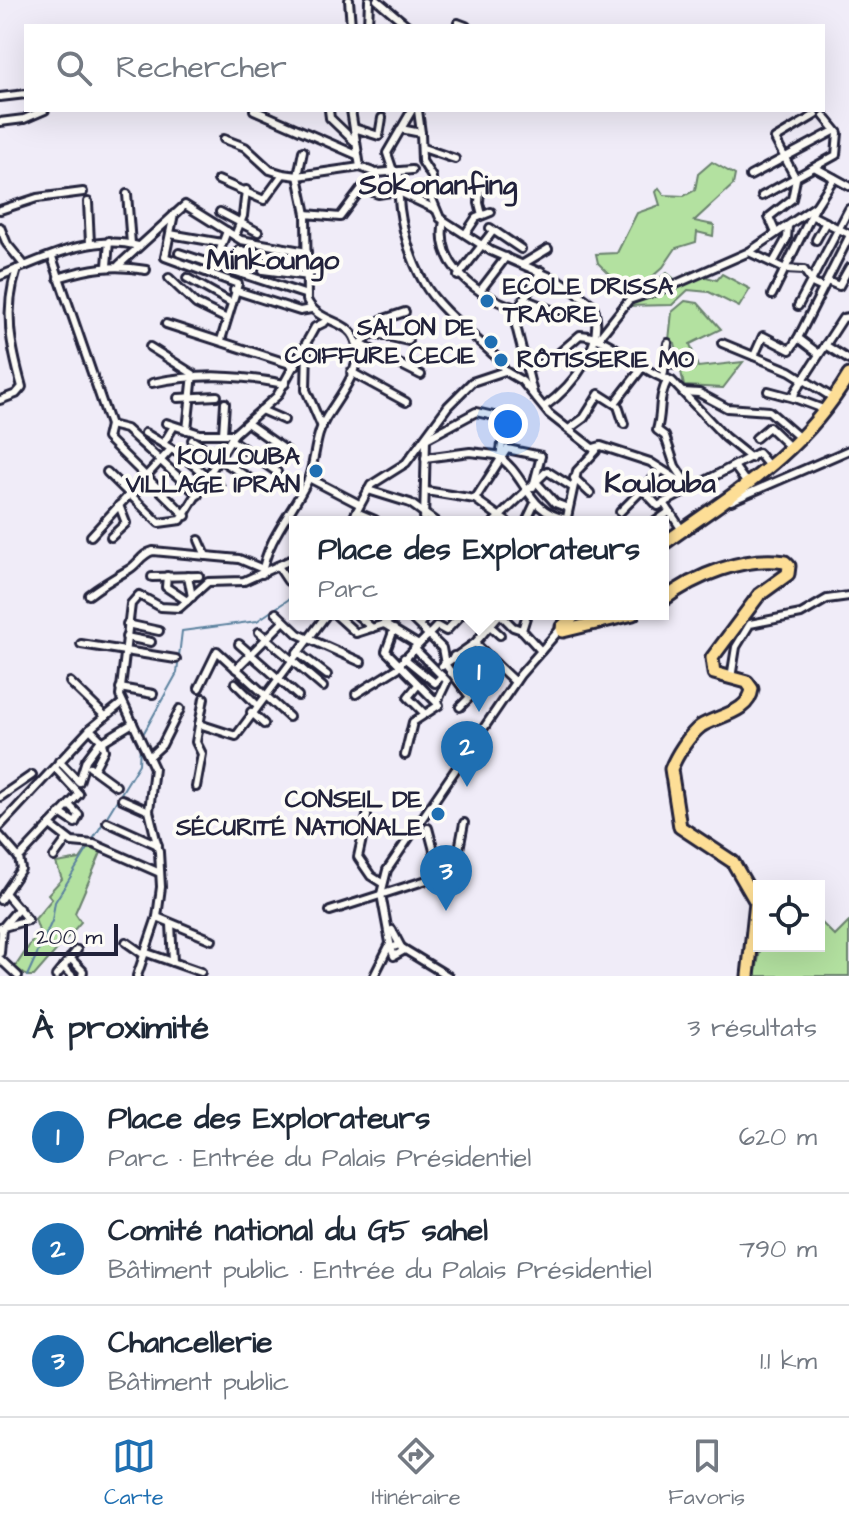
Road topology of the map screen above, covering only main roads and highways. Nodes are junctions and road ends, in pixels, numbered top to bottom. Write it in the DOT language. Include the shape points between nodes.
graph roads {
  1 [pos="849,375"];
  2 [pos="669,540"];
  3 [pos="669,596"];
  4 [pos="595,620"];
  5 [pos="570,624"];
  6 [pos="748,976"];
  1 -- 2 [label="highway" via="802,439"];
  3 -- 6 [label="highway" via="709,574 767,561 788,564 788,574 759,595 712,658 714,673 749,684 750,697 730,714 696,730 671,773 680,827 733,862 756,902"];
  4 -- 5 [label="highway"];
}
